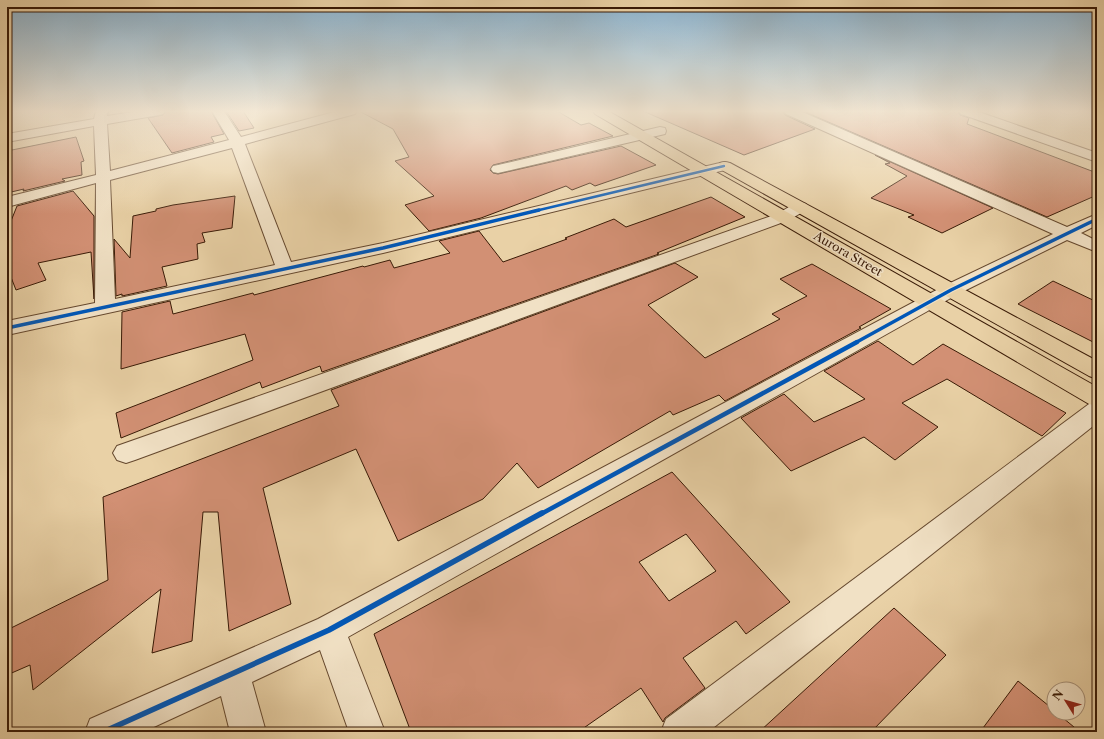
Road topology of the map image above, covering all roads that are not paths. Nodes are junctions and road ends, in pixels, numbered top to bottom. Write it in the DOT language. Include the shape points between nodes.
graph roads {
  1 [pos="102,145"];
  2 [pos="224,145"];
  3 [pos="238,145"];
  4 [pos="599,145"];
  5 [pos="659,145"];
  6 [pos="688,145"];
  7 [pos="868,145"];
  8 [pos="1062,145"];
  9 [pos="1097,158"];
  10 [pos="724,166"];
  11 [pos="498,168"];
  12 [pos="703,171"];
  13 [pos="103,177"];
  14 [pos="7,202"];
  15 [pos="791,212"];
  16 [pos="1097,219"];
  17 [pos="1067,234"];
  18 [pos="1097,247"];
  19 [pos="285,269"];
  20 [pos="941,296"];
  21 [pos="105,307"];
  22 [pos="7,328"];
  23 [pos="1097,371"];
  24 [pos="1097,398"];
  25 [pos="1097,410"];
  26 [pos="126,453"];
  27 [pos="329,630"];
  28 [pos="233,674"];
  29 [pos="103,732"];
  30 [pos="248,732"];
  31 [pos="368,732"];
  32 [pos="679,732"];
  1 -- 13 [label="street"];
  2 -- 13 [label="street"];
  3 -- 19 [label="street"];
  4 -- 11 [label="street"];
  5 -- 12 [label="main road, Aurora Street"];
  6 -- 10 [label="main road, Aurora Street"];
  7 -- 17 [label="street"];
  8 -- 9 [label="street"];
  10 -- 12 [label="street"];
  10 -- 15 [label="main road, Aurora Street"];
  12 -- 15 [label="main road, Aurora Street"];
  12 -- 19 [label="street"];
  13 -- 14 [label="street"];
  13 -- 21 [label="street"];
  15 -- 20 [label="main road, Aurora Street"];
  15 -- 26 [label="street"];
  16 -- 17 [label="street"];
  17 -- 18 [label="street"];
  17 -- 20 [label="street"];
  19 -- 21 [label="street"];
  20 -- 23 [label="main road, Aurora Street"];
  20 -- 24 [label="main road, Aurora Street"];
  20 -- 27 [label="street"];
  21 -- 22 [label="street"];
  25 -- 32 [label="street"];
  27 -- 28 [label="street"];
  27 -- 31 [label="street"];
  28 -- 29 [label="street"];
  28 -- 30 [label="street"];
}
